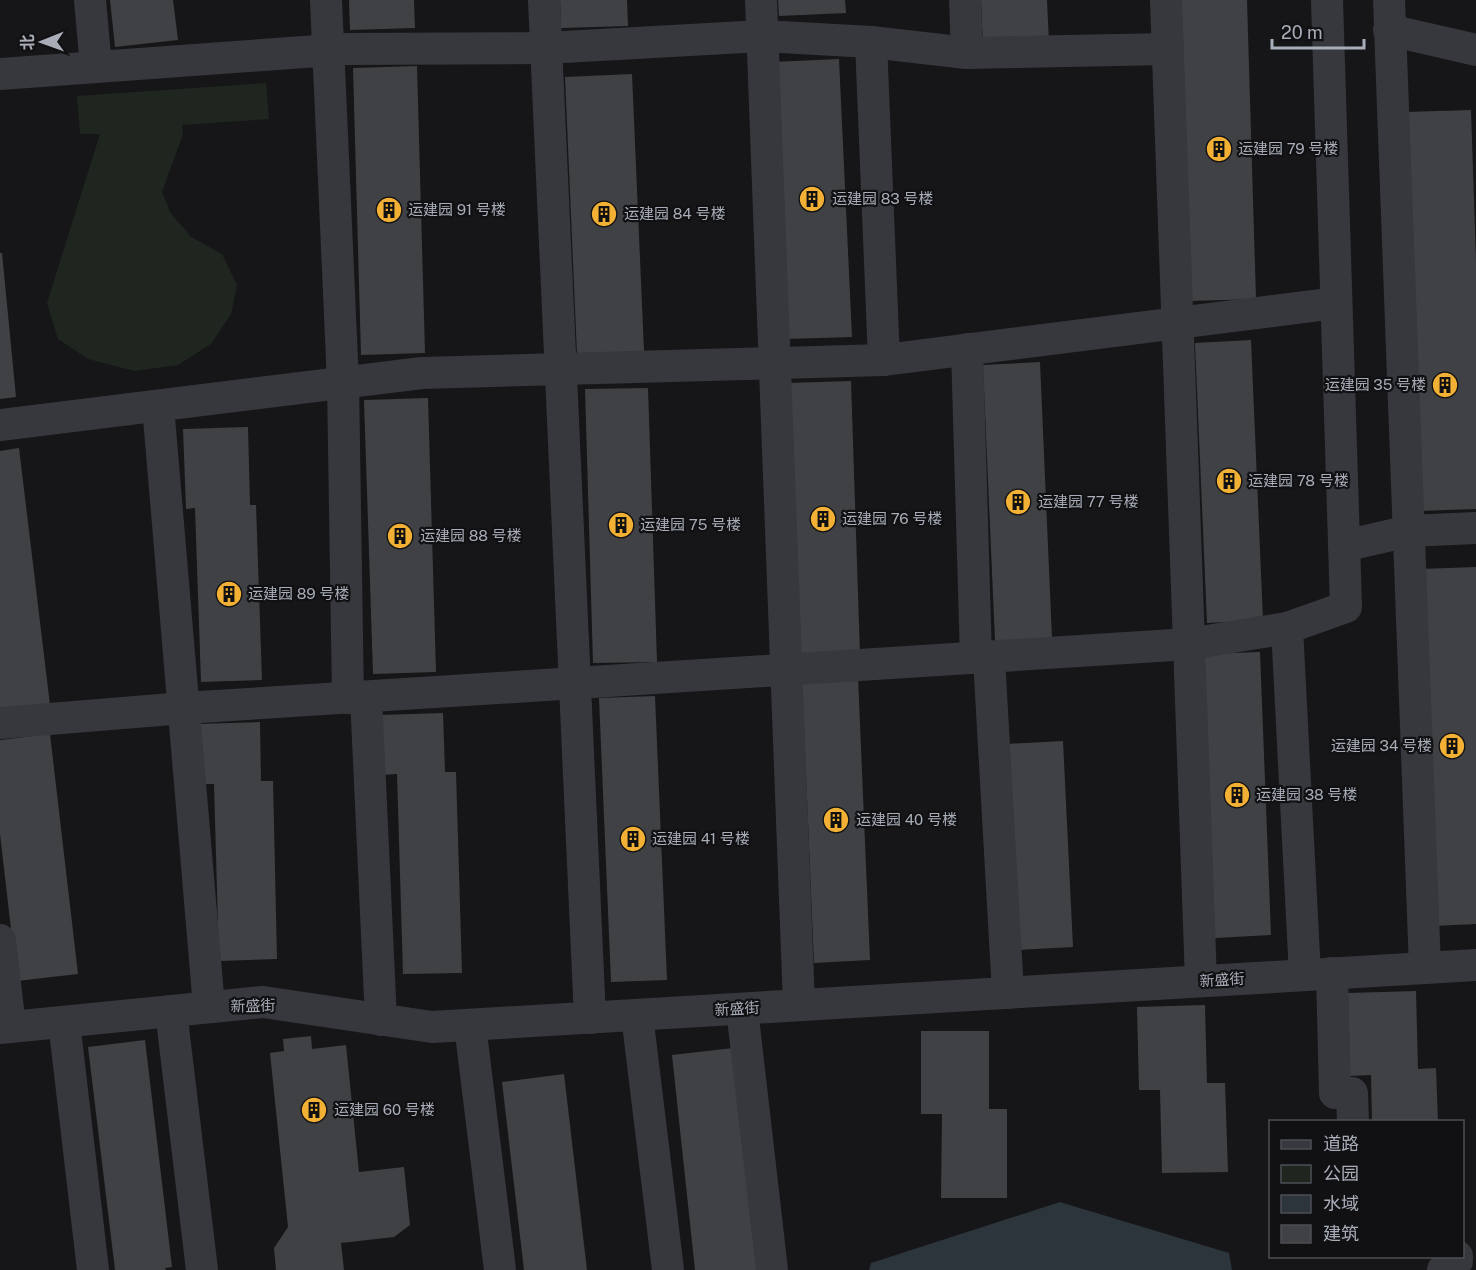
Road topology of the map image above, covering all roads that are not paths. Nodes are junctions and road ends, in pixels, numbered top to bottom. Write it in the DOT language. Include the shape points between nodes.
graph roads {
  1 [pos="90,0"];
  2 [pos="326,0"];
  3 [pos="544,0"];
  4 [pos="761,0"];
  5 [pos="965,0"];
  6 [pos="1166,0"];
  7 [pos="1327,0"];
  8 [pos="1389,15"];
  9 [pos="762,36"];
  10 [pos="871,42"];
  11 [pos="546,48"];
  12 [pos="1168,49"];
  13 [pos="329,50"];
  14 [pos="1476,50"];
  15 [pos="967,53"];
  16 [pos="96,67"];
  17 [pos="0,74"];
  18 [pos="1336,303"];
  19 [pos="1177,323"];
  20 [pos="967,349"];
  21 [pos="884,360"];
  22 [pos="774,363"];
  23 [pos="561,369"];
  24 [pos="343,383"];
  25 [pos="158,406"];
  26 [pos="0,425"];
  27 [pos="1476,528"];
  28 [pos="1409,531"];
  29 [pos="1344,546"];
  30 [pos="1287,628"];
  31 [pos="1189,644"];
  32 [pos="983,658"];
  33 [pos="786,670"];
  34 [pos="575,684"];
  35 [pos="357,697"];
  36 [pos="184,708"];
  37 [pos="0,723"];
  38 [pos="0,940"];
  39 [pos="1476,965"];
  40 [pos="1425,968"];
  41 [pos="1318,974"];
  42 [pos="1201,981"];
  43 [pos="1008,993"];
  44 [pos="799,1005"];
  45 [pos="209,1007"];
  46 [pos="742,1009"];
  47 [pos="171,1011"];
  48 [pos="637,1015"];
  49 [pos="590,1018"];
  50 [pos="381,1020"];
  51 [pos="64,1022"];
  52 [pos="470,1025"];
  53 [pos="5,1027"];
  54 [pos="1353,1120"];
  55 [pos="1457,1258"];
  56 [pos="89,1269"];
  57 [pos="202,1270"];
  58 [pos="500,1270"];
  59 [pos="668,1270"];
  60 [pos="772,1270"];
  61 [pos="1443,1270"];
  1 -- 16 [label="street"];
  2 -- 13 [label="street"];
  3 -- 11 [label="street"];
  4 -- 9 [label="street"];
  5 -- 15 [label="street"];
  6 -- 12 [label="street"];
  7 -- 18 [label="street"];
  8 -- 14 [label="street"];
  8 -- 28 [label="street"];
  9 -- 10 [label="street"];
  9 -- 11 [label="street"];
  9 -- 22 [label="street"];
  10 -- 15 [label="street"];
  10 -- 21 [label="street"];
  11 -- 13 [label="street"];
  11 -- 23 [label="street"];
  12 -- 15 [label="street"];
  12 -- 19 [label="street"];
  13 -- 16 [label="street"];
  13 -- 24 [label="street"];
  16 -- 17 [label="street"];
  18 -- 19 [label="street"];
  18 -- 29 [label="street"];
  19 -- 20 [label="street"];
  19 -- 31 [label="street"];
  20 -- 21 [label="street"];
  20 -- 32 [label="street"];
  21 -- 22 [label="street"];
  22 -- 23 [label="street"];
  22 -- 33 [label="street"];
  23 -- 24 [label="street" via="422,373"];
  23 -- 34 [label="street"];
  24 -- 25 [label="street"];
  24 -- 35 [label="street"];
  25 -- 26 [label="street"];
  25 -- 36 [label="street"];
  27 -- 28 [label="street"];
  28 -- 29 [label="street"];
  28 -- 40 [label="street"];
  29 -- 30 [label="street" via="1346,607"];
  30 -- 31 [label="street"];
  30 -- 41 [label="street"];
  31 -- 32 [label="street"];
  31 -- 42 [label="street"];
  32 -- 33 [label="street"];
  32 -- 43 [label="street"];
  33 -- 34 [label="street"];
  33 -- 44 [label="street"];
  34 -- 35 [label="street"];
  34 -- 49 [label="street"];
  35 -- 36 [label="street"];
  35 -- 50 [label="street"];
  36 -- 37 [label="street"];
  36 -- 45 [label="street"];
  38 -- 53 [label="street"];
  39 -- 40 [label="street, 新盛街"];
  40 -- 41 [label="street, 新盛街"];
  41 -- 42 [label="street, 新盛街"];
  41 -- 54 [label="street" via="1335,1093 1352,1093"];
  42 -- 43 [label="street, 新盛街"];
  43 -- 44 [label="street, 新盛街"];
  44 -- 46 [label="street, 新盛街"];
  45 -- 47 [label="street, 新盛街"];
  45 -- 50 [label="street, 新盛街" via="263,1002"];
  46 -- 48 [label="street, 新盛街"];
  46 -- 60 [label="street"];
  47 -- 51 [label="street, 新盛街"];
  47 -- 57 [label="street"];
  48 -- 49 [label="street, 新盛街"];
  48 -- 59 [label="street"];
  49 -- 52 [label="street, 新盛街"];
  50 -- 52 [label="street, 新盛街" via="432,1027"];
  51 -- 53 [label="street, 新盛街"];
  51 -- 56 [label="street"];
  52 -- 58 [label="street"];
  55 -- 61 [label="street"];
}
